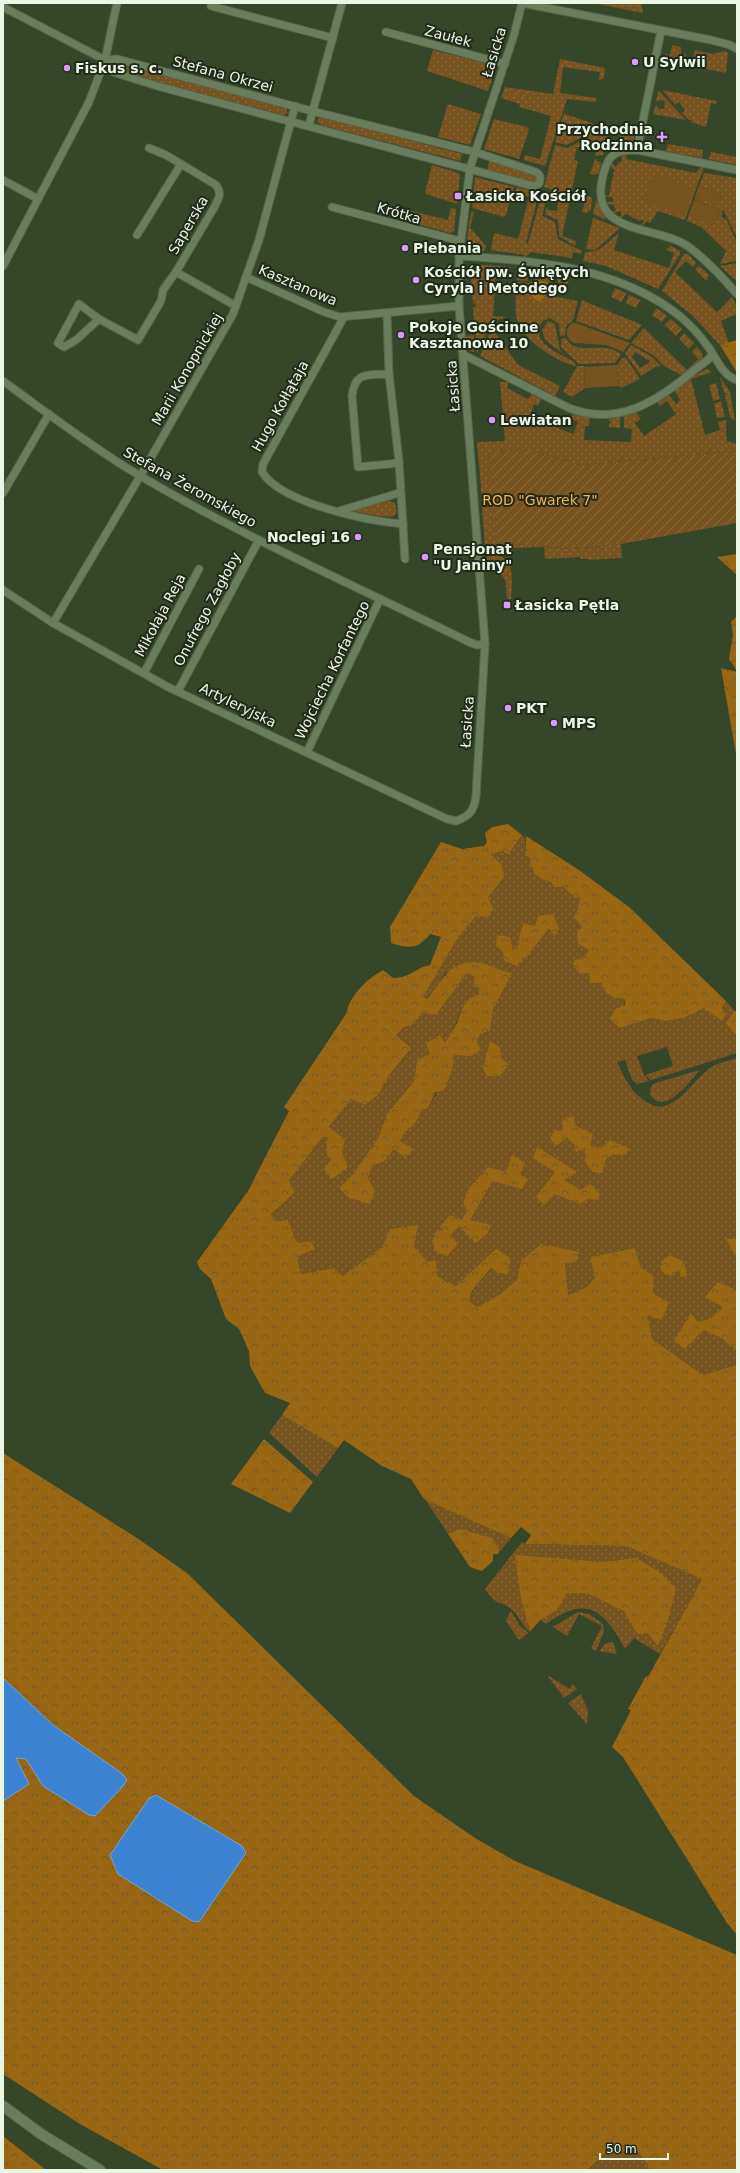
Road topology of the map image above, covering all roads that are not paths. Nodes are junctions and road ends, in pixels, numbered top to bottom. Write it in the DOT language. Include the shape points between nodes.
graph roads {
  1 [pos="117,3"];
  2 [pos="212,3"];
  3 [pos="342,3"];
  4 [pos="522,3"];
  5 [pos="3,7"];
  6 [pos="661,31"];
  7 [pos="386,32"];
  8 [pos="333,38"];
  9 [pos="737,49"];
  10 [pos="105,60"];
  11 [pos="505,64"];
  12 [pos="295,106"];
  13 [pos="312,112"];
  14 [pos="291,121"];
  15 [pos="309,125"];
  16 [pos="149,148"];
  17 [pos="638,150"];
  18 [pos="475,152"];
  19 [pos="181,164"];
  20 [pos="470,168"];
  21 [pos="737,170"];
  22 [pos="3,180"];
  23 [pos="38,199"];
  24 [pos="332,207"];
  25 [pos="137,235"];
  26 [pos="460,242"];
  27 [pos="459,256"];
  28 [pos="3,266"];
  29 [pos="176,272"];
  30 [pos="246,277"];
  31 [pos="737,294"];
  32 [pos="236,306"];
  33 [pos="459,306"];
  34 [pos="387,314"];
  35 [pos="344,317"];
  36 [pos="99,319"];
  37 [pos="464,355"];
  38 [pos="713,355"];
  39 [pos="389,374"];
  40 [pos="737,380"];
  41 [pos="3,381"];
  42 [pos="49,414"];
  43 [pos="399,462"];
  44 [pos="141,476"];
  45 [pos="3,493"];
  46 [pos="399,493"];
  47 [pos="339,511"];
  48 [pos="403,524"];
  49 [pos="258,540"];
  50 [pos="405,559"];
  51 [pos="199,569"];
  52 [pos="3,590"];
  53 [pos="380,599"];
  54 [pos="53,623"];
  55 [pos="486,644"];
  56 [pos="144,673"];
  57 [pos="178,691"];
  58 [pos="307,752"];
  59 [pos="470,814"];
  60 [pos="3,2106"];
  61 [pos="100,2170"];
  1 -- 10 [label="street"];
  2 -- 8 [label="street" via="211,6"];
  3 -- 8 [label="street"];
  4 -- 6 [label="street"];
  4 -- 11 [label="street, Łasicka"];
  5 -- 10 [label="street"];
  6 -- 9 [label="street" via="724,43"];
  6 -- 17 [label="street"];
  7 -- 11 [label="street, Zaułek"];
  8 -- 13 [label="street"];
  10 -- 12 [label="street, Stefana Okrzei" via="117,59"];
  10 -- 14 [label="street, Stefana Okrzei" via="113,72"];
  10 -- 23 [label="street" via="83,114"];
  11 -- 18 [label="street, Łasicka"];
  12 -- 13 [label="street, Stefana Okrzei"];
  12 -- 14 [label="street, Marii Konopnickiej"];
  13 -- 15 [label="street"];
  13 -- 18 [label="street, Stefana Okrzei"];
  14 -- 15 [label="street, Stefana Okrzei"];
  14 -- 30 [label="street, Marii Konopnickiej" via="265,220"];
  15 -- 20 [label="street, Stefana Okrzei"];
  16 -- 19 [label="street, Saperska"];
  17 -- 21 [label="street"];
  17 -- 31 [label="street" via="615,153 608,160 601,193 610,216 626,225 688,247"];
  18 -- 20 [label="street, Łasicka"];
  18 -- 20 [label="street, Stefana Okrzei" via="536,172 541,179 539,184 533,186"];
  19 -- 25 [label="street"];
  19 -- 29 [label="street, Saperska" via="220,190 219,197"];
  20 -- 26 [label="street, Łasicka"];
  22 -- 23 [label="street"];
  23 -- 28 [label="street"];
  24 -- 26 [label="street, Krótka"];
  26 -- 27 [label="street, Łasicka"];
  27 -- 33 [label="street, Łasicka"];
  27 -- 38 [label="street" via="549,264 624,284 653,298 681,318 699,335"];
  29 -- 32 [label="street, Saperska"];
  29 -- 36 [label="street, Saperska" via="138,340"];
  30 -- 32 [label="street, Marii Konopnickiej"];
  30 -- 35 [label="street, Kasztanowa" via="324,312"];
  32 -- 44 [label="street, Marii Konopnickiej" via="219,342"];
  33 -- 34 [label="street, Kasztanowa"];
  33 -- 37 [label="street, Łasicka"];
  34 -- 35 [label="street, Kasztanowa"];
  34 -- 39 [label="street"];
  35 -- 47 [label="street, Hugo Kołłątaja" via="263,464 262,472 267,480 277,487 325,510"];
  36 -- 36 [label="street, Saperska" via="76,340 64,347 58,343 79,304"];
  37 -- 38 [label="street" via="569,408 584,413 602,414 623,413 644,405 672,388"];
  37 -- 55 [label="street, Łasicka"];
  38 -- 40 [label="street" via="723,370"];
  39 -- 43 [label="street"];
  39 -- 43 [label="street" via="361,376 354,385 352,396 358,467"];
  41 -- 42 [label="street, Stefana Żeromskiego"];
  42 -- 44 [label="street, Stefana Żeromskiego"];
  42 -- 45 [label="street"];
  43 -- 46 [label="street"];
  44 -- 49 [label="street, Stefana Żeromskiego"];
  44 -- 54 [label="street, Marii Konopnickiej"];
  46 -- 47 [label="street, Hugo Kołłątaja"];
  46 -- 48 [label="street"];
  47 -- 48 [label="street, Hugo Kołłątaja" via="358,518"];
  48 -- 50 [label="street"];
  49 -- 53 [label="street, Stefana Żeromskiego"];
  49 -- 57 [label="street, Onufrego Zagłoby"];
  51 -- 56 [label="street, Mikołaja Reja"];
  52 -- 54 [label="street, Artyleryjska"];
  53 -- 55 [label="street, Stefana Żeromskiego" via="469,642 477,645"];
  53 -- 58 [label="street, Wojciecha Korfantego"];
  54 -- 56 [label="street, Artyleryjska"];
  55 -- 59 [label="street, Łasicka" via="476,796 474,809"];
  56 -- 57 [label="street, Artyleryjska"];
  57 -- 58 [label="street, Artyleryjska"];
  58 -- 59 [label="street, Artyleryjska" via="447,819 456,821"];
  60 -- 61 [label="main road" via="41,2134"];
}
